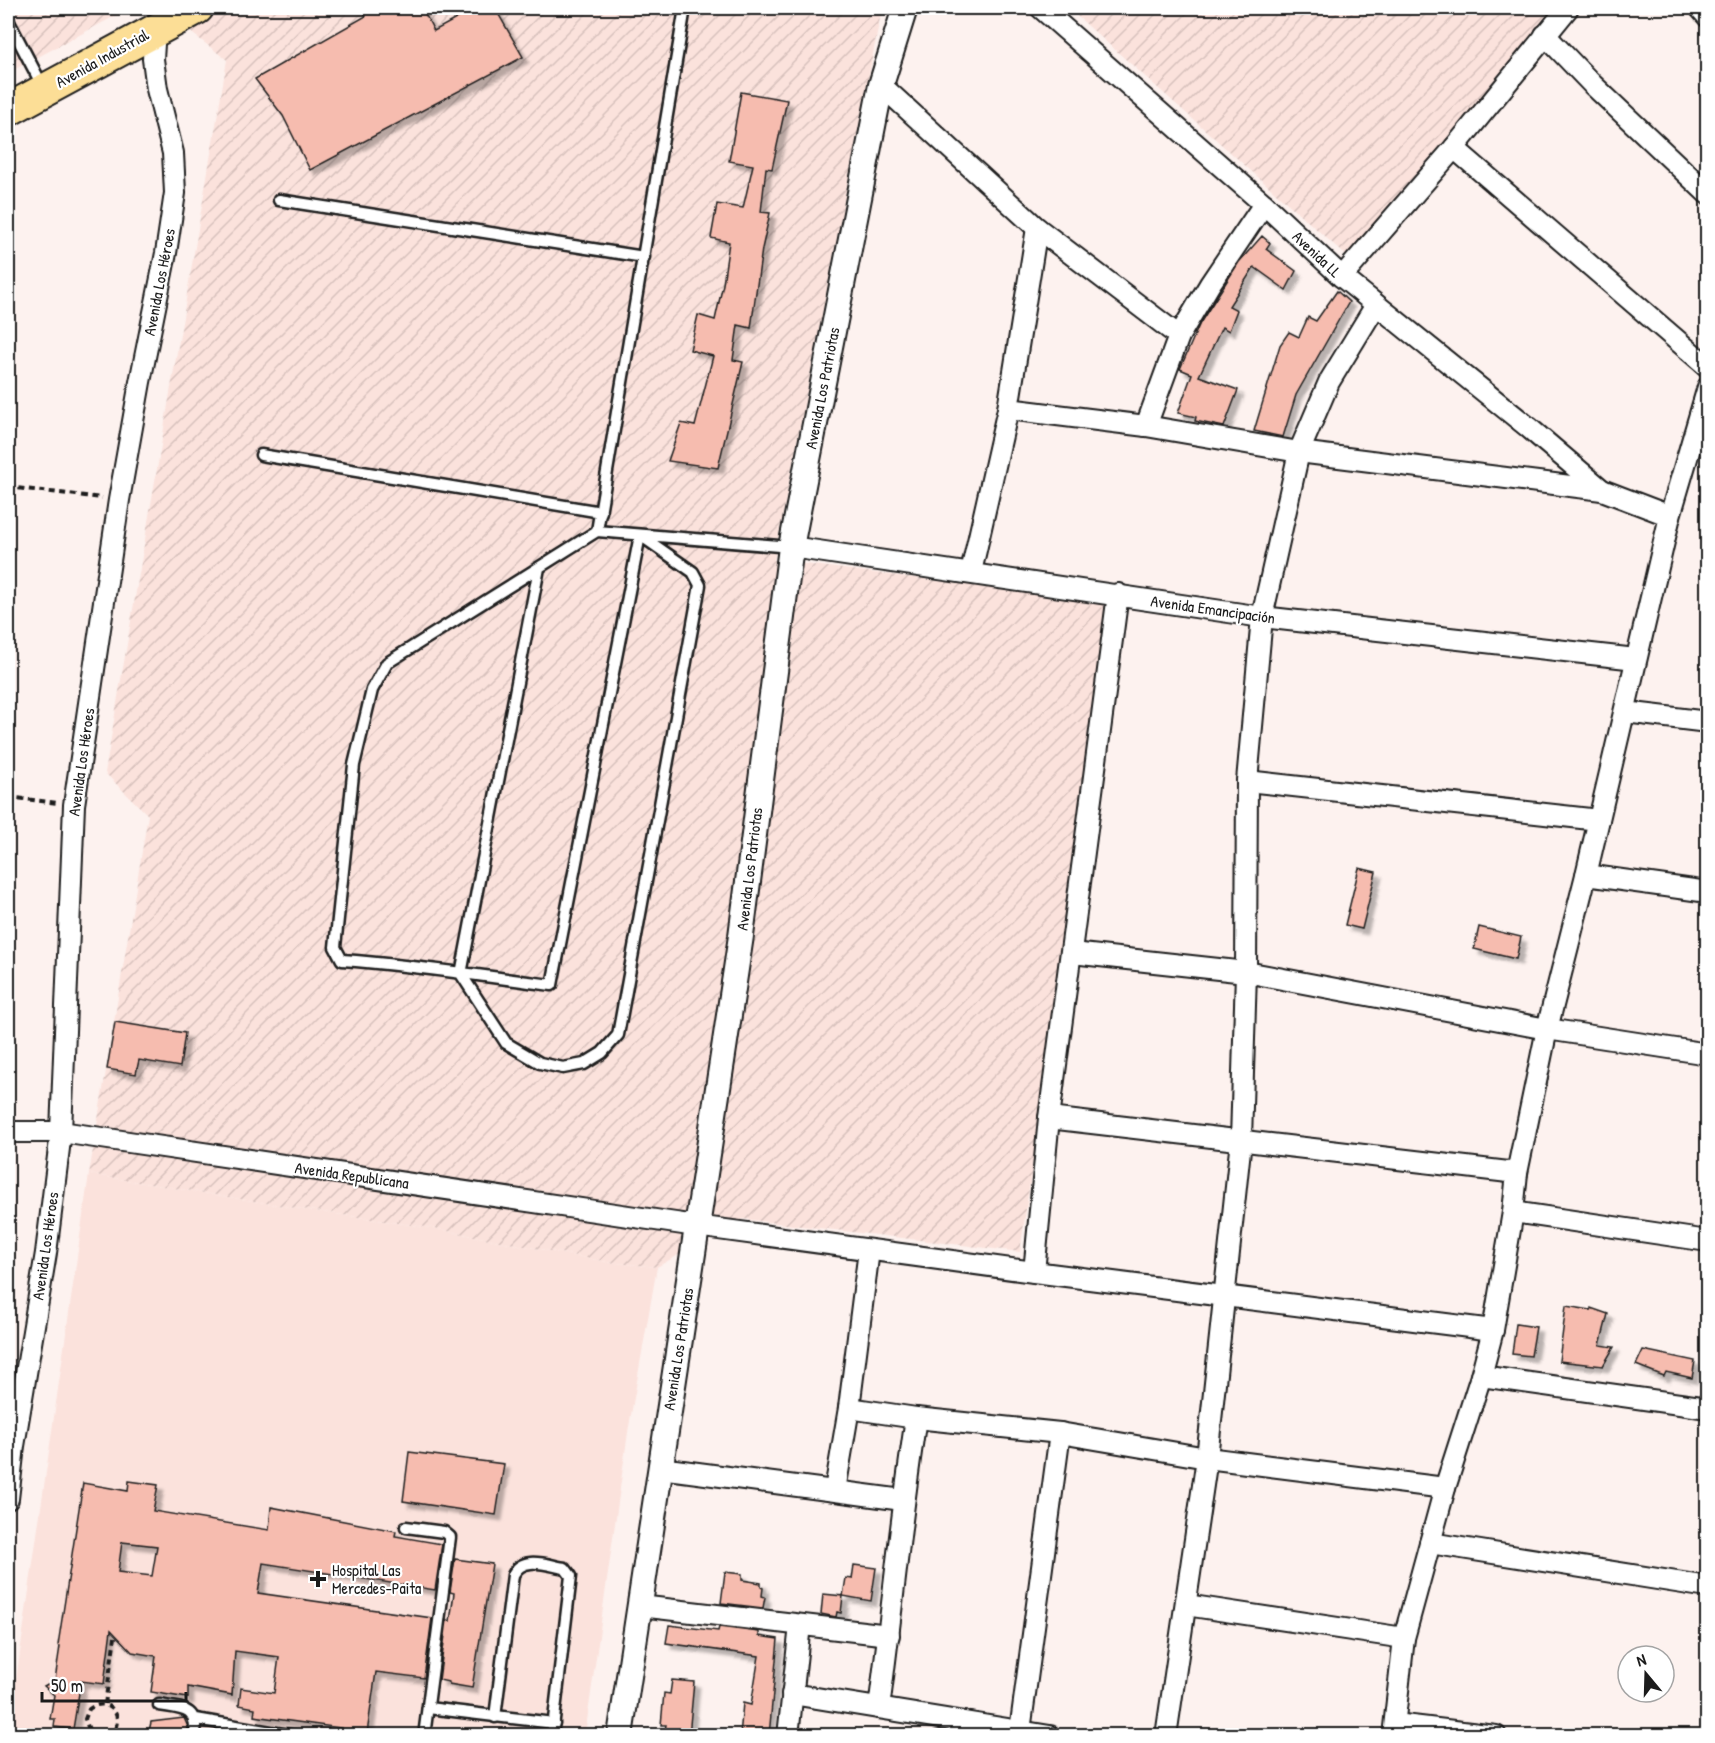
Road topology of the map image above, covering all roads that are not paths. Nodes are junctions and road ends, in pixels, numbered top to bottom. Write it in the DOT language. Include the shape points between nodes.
graph roads {
  1 [pos="197,8"];
  2 [pos="685,8"];
  3 [pos="905,8"];
  4 [pos="1041,8"];
  5 [pos="1568,8"];
  6 [pos="1700,8"];
  7 [pos="1707,17"];
  8 [pos="8,20"];
  9 [pos="155,29"];
  10 [pos="1545,36"];
  11 [pos="881,85"];
  12 [pos="44,90"];
  13 [pos="8,110"];
  14 [pos="1454,148"];
  15 [pos="1707,194"];
  16 [pos="279,200"];
  17 [pos="1264,204"];
  18 [pos="1037,228"];
  19 [pos="644,257"];
  20 [pos="1342,277"];
  21 [pos="1376,305"];
  22 [pos="1179,336"];
  23 [pos="1707,367"];
  24 [pos="1707,387"];
  25 [pos="1008,409"];
  26 [pos="1146,426"];
  27 [pos="1299,452"];
  28 [pos="261,456"];
  29 [pos="1602,490"];
  30 [pos="601,512"];
  31 [pos="1670,516"];
  32 [pos="597,531"];
  33 [pos="640,535"];
  34 [pos="791,547"];
  35 [pos="539,568"];
  36 [pos="971,572"];
  37 [pos="1118,594"];
  38 [pos="1262,617"];
  39 [pos="1636,659"];
  40 [pos="1625,712"];
  41 [pos="1707,723"];
  42 [pos="1247,781"];
  43 [pos="1599,820"];
  44 [pos="1586,875"];
  45 [pos="1707,892"];
  46 [pos="1072,953"];
  47 [pos="1246,972"];
  48 [pos="461,974"];
  49 [pos="1547,1029"];
  50 [pos="1707,1054"];
  51 [pos="1049,1118"];
  52 [pos="8,1132"];
  53 [pos="61,1132"];
  54 [pos="1241,1140"];
  55 [pos="1517,1173"];
  56 [pos="1513,1212"];
  57 [pos="696,1226"];
  58 [pos="1707,1241"];
  59 [pos="868,1250"];
  60 [pos="1034,1272"];
  61 [pos="1224,1294"];
  62 [pos="1493,1330"];
  63 [pos="1481,1376"];
  64 [pos="849,1408"];
  65 [pos="1707,1408"];
  66 [pos="916,1418"];
  67 [pos="1060,1433"];
  68 [pos="1207,1458"];
  69 [pos="660,1468"];
  70 [pos="1445,1488"];
  71 [pos="835,1490"];
  72 [pos="8,1499"];
  73 [pos="903,1500"];
  74 [pos="406,1527"];
  75 [pos="1430,1543"];
  76 [pos="1707,1587"];
  77 [pos="1185,1605"];
  78 [pos="639,1606"];
  79 [pos="800,1625"];
  80 [pos="889,1635"];
  81 [pos="1404,1638"];
  82 [pos="792,1694"];
  83 [pos="159,1706"];
  84 [pos="428,1708"];
  85 [pos="879,1708"];
  86 [pos="495,1717"];
  87 [pos="196,1719"];
  88 [pos="554,1723"];
  89 [pos="1394,1730"];
  90 [pos="1020,1731"];
  91 [pos="195,1736"];
  92 [pos="295,1736"];
  93 [pos="424,1736"];
  94 [pos="552,1736"];
  95 [pos="620,1736"];
  96 [pos="788,1736"];
  97 [pos="1050,1736"];
  98 [pos="1166,1736"];
  99 [pos="1496,1736"];
  1 -- 9 [label="main road, Avenida Industrial"];
  2 -- 19 [label="lane"];
  3 -- 11 [label="street, Avenida Los Patriotas"];
  4 -- 17 [label="street, Avenida LL"];
  5 -- 10 [label="street"];
  6 -- 7 [label="street"];
  8 -- 12 [label="lane"];
  9 -- 12 [label="main road, Avenida Industrial"];
  9 -- 53 [label="street, Avenida Los Héroes" via="153,59 173,153 174,192 119,500 74,805"];
  10 -- 14 [label="street"];
  10 -- 15 [label="street"];
  11 -- 18 [label="street"];
  11 -- 34 [label="street, Avenida Los Patriotas"];
  12 -- 13 [label="main road, Avenida Industrial"];
  14 -- 20 [label="street"];
  14 -- 23 [label="street"];
  16 -- 19 [label="lane"];
  17 -- 20 [label="street, Avenida LL"];
  17 -- 22 [label="street"];
  18 -- 22 [label="street"];
  18 -- 25 [label="street"];
  19 -- 30 [label="lane"];
  20 -- 21 [label="street, Avenida LL"];
  21 -- 27 [label="street" via="1329,382"];
  21 -- 29 [label="street, Avenida LL"];
  22 -- 26 [label="street"];
  24 -- 31 [label="street"];
  25 -- 26 [label="street"];
  25 -- 36 [label="street"];
  26 -- 27 [label="street"];
  27 -- 29 [label="street"];
  27 -- 38 [label="street"];
  28 -- 30 [label="lane"];
  29 -- 31 [label="street"];
  30 -- 32 [label="lane"];
  31 -- 39 [label="street"];
  32 -- 33 [label="lane"];
  32 -- 35 [label="lane"];
  33 -- 34 [label="lane"];
  33 -- 48 [label="lane" via="552,985"];
  33 -- 48 [label="lane" via="693,572 700,585 618,1035 602,1053 584,1064 563,1068 540,1064 506,1043"];
  34 -- 36 [label="street, Avenida Emancipación"];
  34 -- 57 [label="street, Avenida Los Patriotas" via="741,936"];
  35 -- 48 [label="lane"];
  35 -- 48 [label="lane" via="387,663 372,690 354,765 335,947 342,960"];
  36 -- 37 [label="street, Avenida Emancipación"];
  37 -- 38 [label="street, Avenida Emancipación"];
  37 -- 46 [label="street"];
  38 -- 39 [label="street, Avenida Emancipación"];
  38 -- 42 [label="street"];
  39 -- 40 [label="street"];
  40 -- 41 [label="street"];
  40 -- 43 [label="street"];
  42 -- 43 [label="street"];
  42 -- 47 [label="street"];
  43 -- 44 [label="street"];
  44 -- 45 [label="street"];
  44 -- 49 [label="street"];
  46 -- 47 [label="street"];
  46 -- 51 [label="street"];
  47 -- 49 [label="street"];
  47 -- 54 [label="street"];
  49 -- 50 [label="street"];
  49 -- 55 [label="street"];
  51 -- 54 [label="street"];
  51 -- 60 [label="street"];
  52 -- 53 [label="street, Avenida Republicana"];
  53 -- 57 [label="street, Avenida Republicana"];
  53 -- 72 [label="street, Avenida Los Héroes"];
  54 -- 55 [label="street"];
  54 -- 61 [label="street"];
  55 -- 56 [label="street"];
  56 -- 58 [label="street"];
  56 -- 62 [label="street"];
  57 -- 59 [label="street, Avenida Republicana"];
  57 -- 69 [label="street, Avenida Los Patriotas"];
  59 -- 60 [label="street, Avenida Republicana"];
  59 -- 64 [label="street"];
  60 -- 61 [label="street, Avenida Republicana"];
  61 -- 62 [label="street, Avenida Republicana"];
  61 -- 68 [label="street"];
  62 -- 63 [label="street"];
  63 -- 65 [label="street"];
  63 -- 70 [label="street"];
  64 -- 66 [label="street"];
  64 -- 71 [label="street"];
  66 -- 67 [label="street"];
  66 -- 73 [label="street"];
  67 -- 68 [label="street"];
  67 -- 90 [label="street"];
  68 -- 70 [label="street"];
  68 -- 77 [label="street"];
  69 -- 71 [label="street"];
  69 -- 78 [label="street, Avenida Los Patriotas"];
  70 -- 75 [label="street"];
  71 -- 73 [label="street"];
  73 -- 80 [label="street"];
  74 -- 84 [label="lane" via="444,1532 450,1537"];
  75 -- 76 [label="street"];
  75 -- 81 [label="street"];
  77 -- 81 [label="street"];
  77 -- 98 [label="street"];
  78 -- 79 [label="street"];
  78 -- 95 [label="street, Avenida Los Patriotas"];
  79 -- 80 [label="street"];
  79 -- 82 [label="street"];
  80 -- 85 [label="street"];
  81 -- 89 [label="street"];
  82 -- 85 [label="street"];
  82 -- 96 [label="street"];
  83 -- 87 [label="lane" via="182,1709"];
  84 -- 86 [label="lane"];
  84 -- 93 [label="lane"];
  85 -- 90 [label="street"];
  86 -- 88 [label="lane"];
  86 -- 88 [label="lane" via="513,1575 516,1567 527,1562 565,1568 571,1576"];
  87 -- 91 [label="lane"];
  87 -- 92 [label="lane"];
  88 -- 94 [label="lane"];
  89 -- 99 [label="street"];
  90 -- 97 [label="street"];
}
